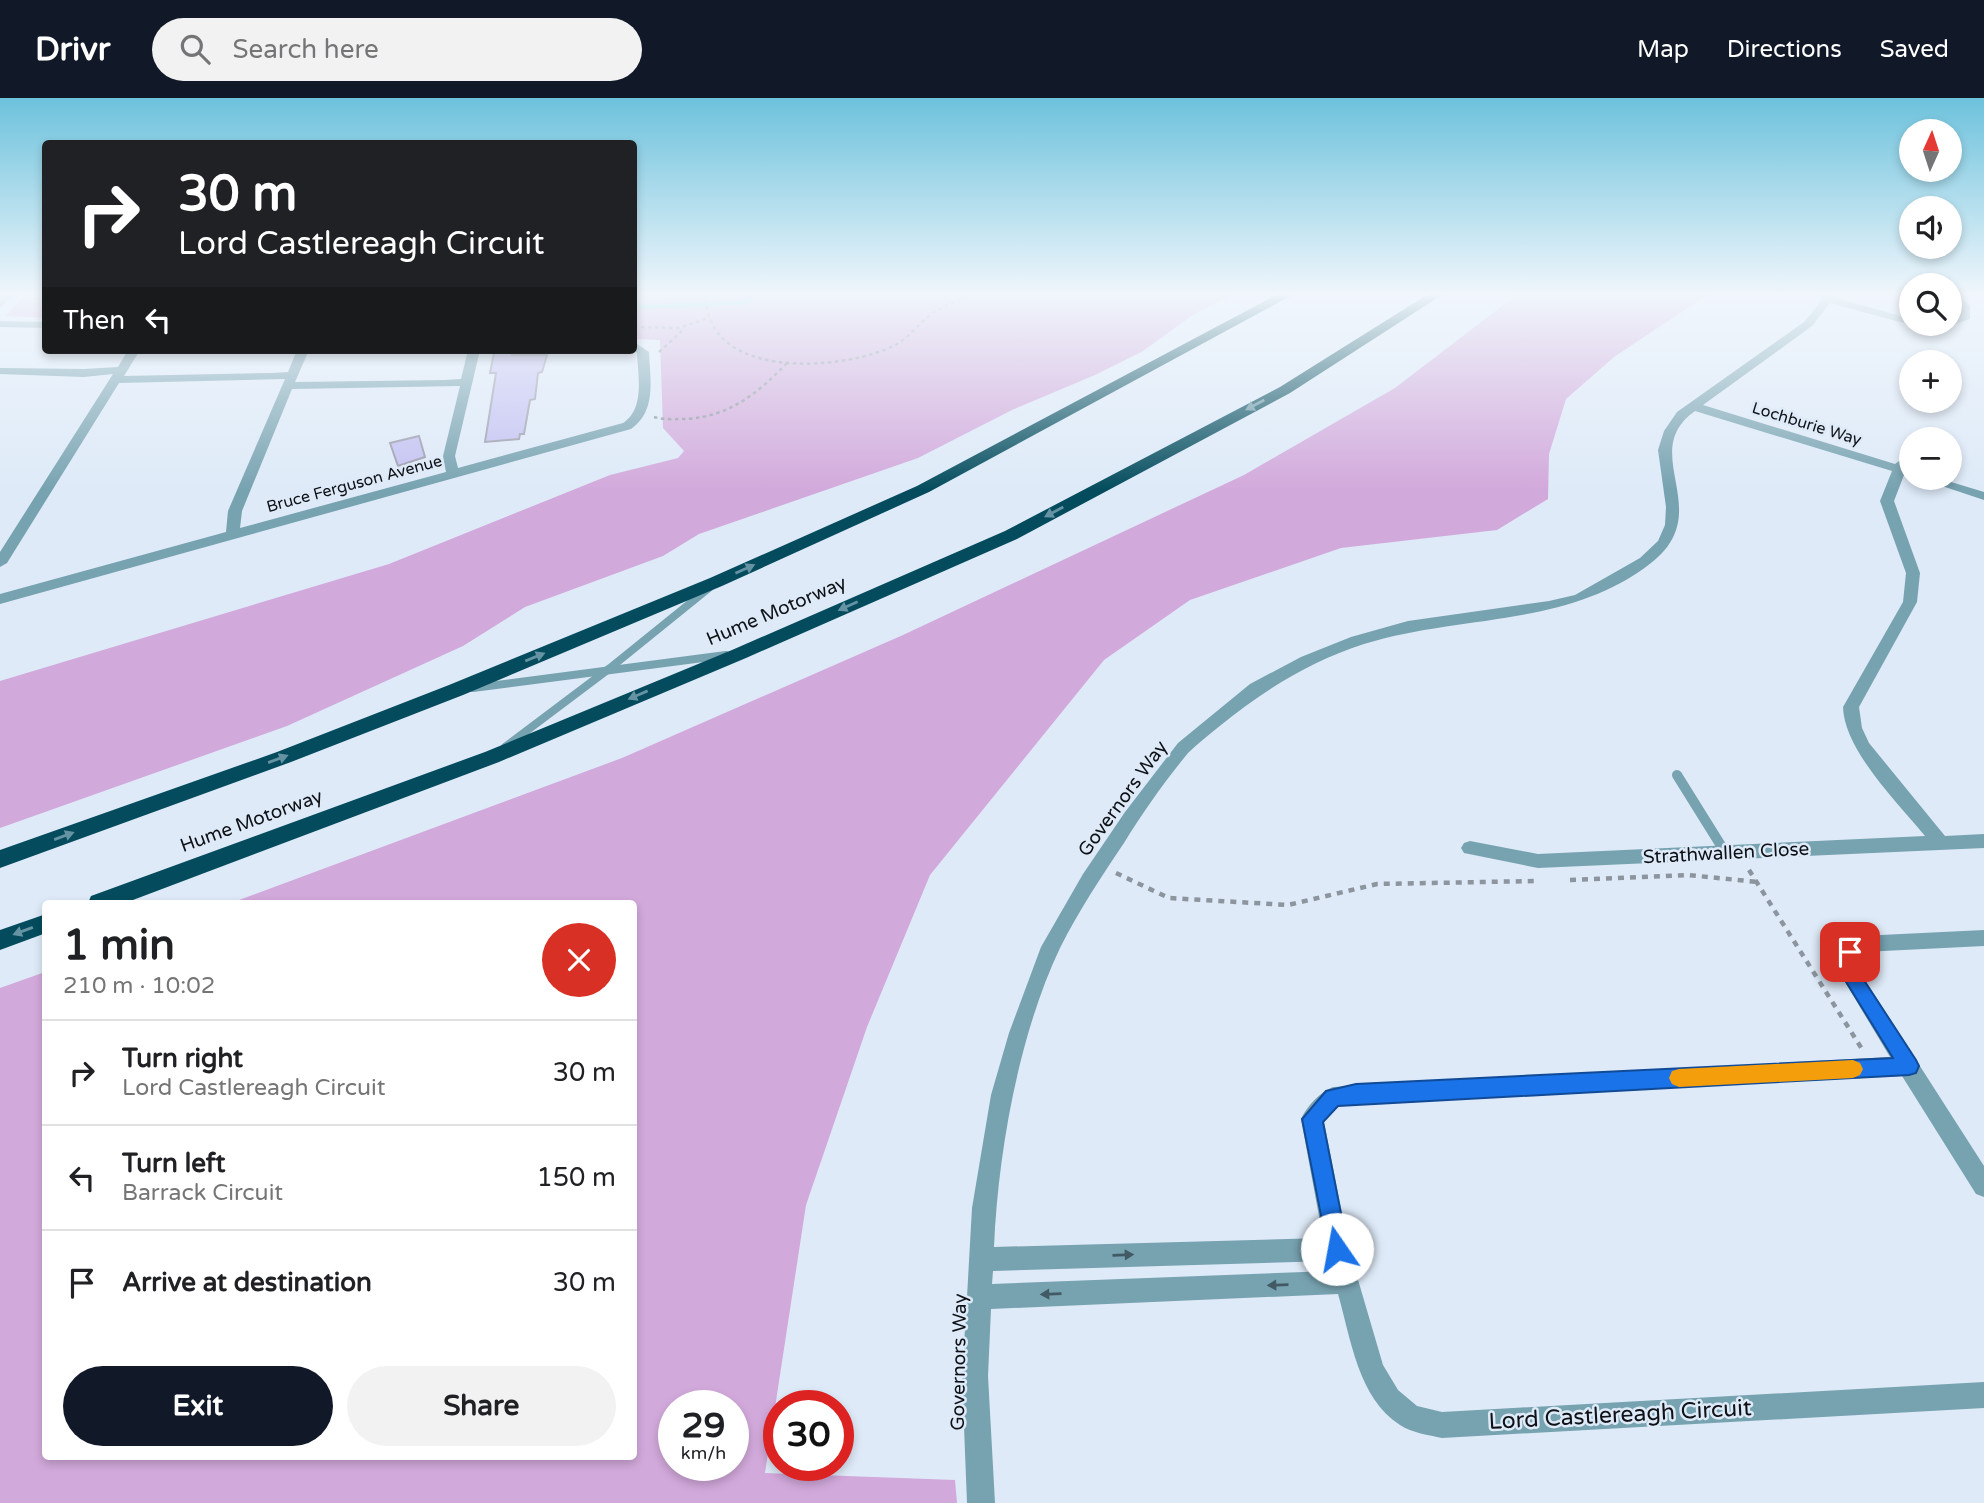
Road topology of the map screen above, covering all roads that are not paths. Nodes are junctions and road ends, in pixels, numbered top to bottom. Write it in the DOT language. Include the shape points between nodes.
graph roads {
  1 [pos="129,359"];
  2 [pos="299,359"];
  3 [pos="472,359"];
  4 [pos="643,359"];
  5 [pos="1167,359"];
  6 [pos="1335,359"];
  7 [pos="1760,359"];
  8 [pos="0,371"];
  9 [pos="118,375"];
  10 [pos="290,381"];
  11 [pos="466,382"];
  12 [pos="1698,403"];
  13 [pos="1899,466"];
  14 [pos="453,474"];
  15 [pos="1899,480"];
  16 [pos="1962,482"];
  17 [pos="1962,489"];
  18 [pos="1984,489"];
  19 [pos="1984,496"];
  20 [pos="234,535"];
  21 [pos="0,563"];
  22 [pos="716,582"];
  23 [pos="0,598"];
  24 [pos="738,654"];
  25 [pos="610,668"];
  26 [pos="456,690"];
  27 [pos="492,757"];
  28 [pos="1677,775"];
  29 [pos="1984,841"];
  30 [pos="1940,842"];
  31 [pos="1470,848"];
  32 [pos="1731,852"];
  33 [pos="0,859"];
  34 [pos="107,900"];
  35 [pos="42,924"];
  36 [pos="1984,938"];
  37 [pos="0,940"];
  38 [pos="1909,1066"];
  39 [pos="1984,1186"];
  40 [pos="1337,1249"];
  41 [pos="982,1259"];
  42 [pos="1346,1282"];
  43 [pos="979,1297"];
  44 [pos="1984,1395"];
  45 [pos="981,1503"];
  1 -- 9 [label="street"];
  2 -- 10 [label="street"];
  3 -- 11 [label="street"];
  4 -- 14 [label="street, Bruce Ferguson Avenue" via="642,410 636,421"];
  22 -- 5 [label="highway, one-way" via="923,489"];
  6 -- 24 [label="highway, Hume Motorway, one-way" via="1285,390 1011,535"];
  7 -- 12 [label="street, Governors Way"];
  8 -- 9 [label="street"];
  9 -- 10 [label="street"];
  9 -- 21 [label="street"];
  10 -- 11 [label="street"];
  10 -- 20 [label="street" via="235,511"];
  11 -- 14 [label="street" via="449,456"];
  12 -- 13 [label="street, Lochburie Way"];
  12 -- 41 [label="street, Governors Way" via="1681,415 1670,431 1664,450 1672,525 1664,543 1646,561 1580,598 1549,607 1413,625 1356,641 1256,688 1184,747 1099,865 1051,947 1019,1032 1000,1108"];
  14 -- 20 [label="street, Bruce Ferguson Avenue"];
  15 -- 30 [label="street" via="1887,501 1913,573 1910,602 1851,706 1851,719 1863,747"];
  16 -- 18 [label="street"];
  17 -- 19 [label="street"];
  20 -- 23 [label="street, Bruce Ferguson Avenue"];
  22 -- 25 [label="lane"];
  26 -- 22 [label="highway, one-way"];
  24 -- 25 [label="lane"];
  24 -- 27 [label="highway, Hume Motorway, one-way"];
  25 -- 26 [label="lane"];
  25 -- 27 [label="lane"];
  33 -- 26 [label="highway, one-way"];
  27 -- 34 [label="highway, Hume Motorway"];
  28 -- 32 [label="lane"];
  29 -- 30 [label="street, Strathwallen Close"];
  30 -- 32 [label="street, Strathwallen Close"];
  31 -- 32 [label="street, Strathwallen Close" via="1538,861"];
  35 -- 37 [label="highway, one-way"];
  36 -- 38 [label="street" via="1865,943 1851,949 1849,972"];
  38 -- 39 [label="street"];
  38 -- 40 [label="street, Lord Castlereagh Circuit" via="1333,1097 1312,1119"];
  41 -- 40 [label="street, one-way"];
  40 -- 42 [label="street, Lord Castlereagh Circuit"];
  41 -- 43 [label="street, Governors Way"];
  42 -- 43 [label="street, one-way"];
  42 -- 44 [label="street, Lord Castlereagh Circuit" via="1372,1370 1389,1399 1410,1416 1442,1425"];
  43 -- 45 [label="street, Governors Way" via="975,1376"];
}
